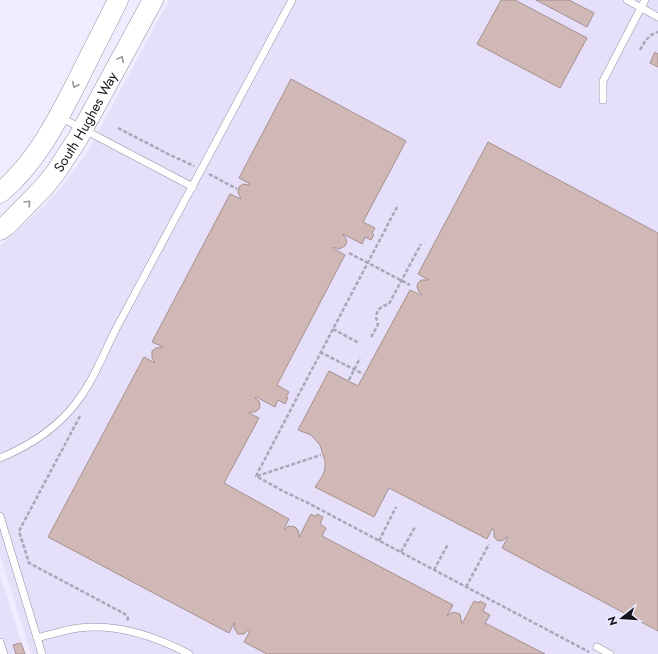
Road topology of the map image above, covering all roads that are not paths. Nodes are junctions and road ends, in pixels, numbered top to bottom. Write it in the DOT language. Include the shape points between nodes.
graph roads {
  1 [pos="118,0"];
  2 [pos="153,0"];
  3 [pos="292,0"];
  4 [pos="627,0"];
  5 [pos="645,0"];
  6 [pos="641,8"];
  7 [pos="658,17"];
  8 [pos="603,100"];
  9 [pos="59,117"];
  10 [pos="83,129"];
  11 [pos="193,187"];
  12 [pos="0,193"];
  13 [pos="0,230"];
  14 [pos="0,458"];
  15 [pos="0,516"];
  16 [pos="37,638"];
  17 [pos="0,642"];
  18 [pos="598,647"];
  19 [pos="4,654"];
  20 [pos="42,654"];
  21 [pos="189,654"];
  22 [pos="610,654"];
  1 -- 9 [label="street, South Hughes Way, one-way"];
  10 -- 2 [label="street, South Hughes Way, one-way"];
  3 -- 11 [label="lane"];
  4 -- 6 [label="lane"];
  5 -- 6 [label="lane"];
  6 -- 7 [label="lane"];
  6 -- 8 [label="lane" via="603,81"];
  9 -- 10 [label="lane"];
  9 -- 12 [label="street, South Hughes Way" via="38,152"];
  10 -- 11 [label="lane"];
  13 -- 10 [label="street, South Hughes Way, one-way" via="44,187"];
  11 -- 14 [label="lane" via="91,380 76,403 52,428 27,445"];
  15 -- 16 [label="lane"];
  16 -- 20 [label="lane"];
  16 -- 21 [label="lane" via="80,628 122,629 139,633"];
  17 -- 19 [label="lane"];
  18 -- 22 [label="lane"];
}
